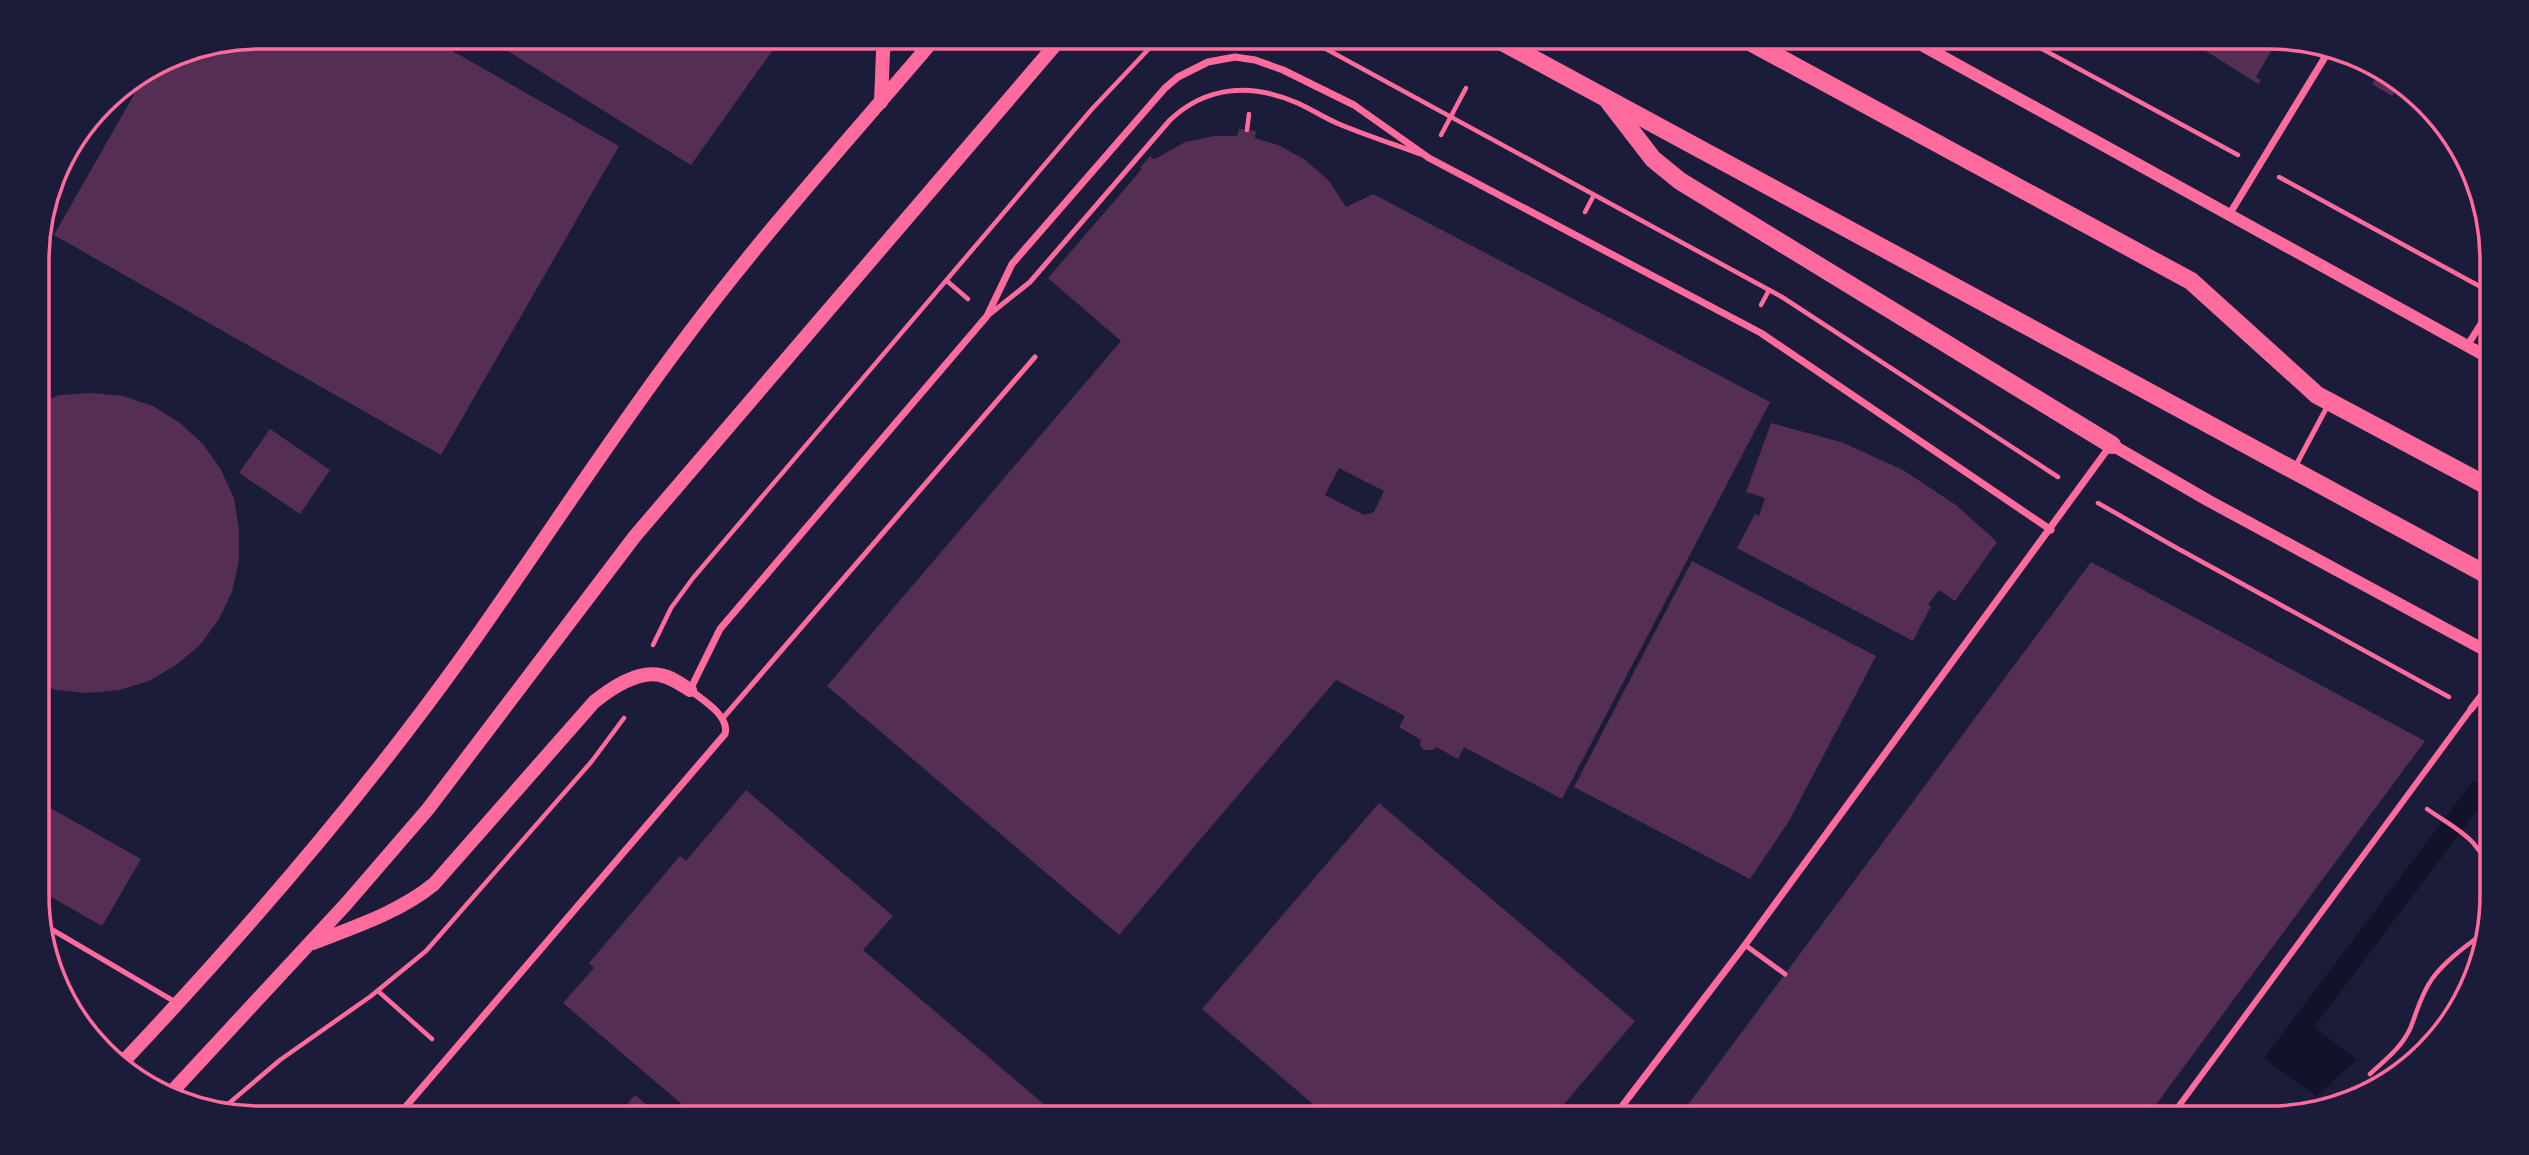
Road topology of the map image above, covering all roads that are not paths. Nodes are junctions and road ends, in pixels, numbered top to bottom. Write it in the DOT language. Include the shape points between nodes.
graph roads {
  1 [pos="884,49"];
  2 [pos="926,49"];
  3 [pos="1052,49"];
  4 [pos="1515,49"];
  5 [pos="1763,49"];
  6 [pos="1929,49"];
  7 [pos="2325,57"];
  8 [pos="1605,97"];
  9 [pos="881,102"];
  10 [pos="1429,158"];
  11 [pos="2229,215"];
  12 [pos="987,316"];
  13 [pos="2480,325"];
  14 [pos="2467,346"];
  15 [pos="2480,353"];
  16 [pos="1035,357"];
  17 [pos="2330,402"];
  18 [pos="2112,445"];
  19 [pos="2293,470"];
  20 [pos="2480,482"];
  21 [pos="2050,530"];
  22 [pos="2480,571"];
  23 [pos="2480,648"];
  24 [pos="690,690"];
  25 [pos="2480,697"];
  26 [pos="2471,709"];
  27 [pos="723,718"];
  28 [pos="52,930"];
  29 [pos="309,945"];
  30 [pos="1745,945"];
  31 [pos="1785,974"];
  32 [pos="177,1003"];
  33 [pos="127,1058"];
  34 [pos="176,1088"];
  35 [pos="406,1106"];
  36 [pos="1622,1106"];
  37 [pos="2179,1106"];
  1 -- 9 [label="main road"];
  2 -- 9 [label="main road"];
  3 -- 29 [label="main road" via="635,536 428,809"];
  4 -- 8 [label="main road"];
  5 -- 17 [label="main road" via="2190,281"];
  6 -- 11 [label="street"];
  7 -- 11 [label="street"];
  8 -- 18 [label="main road" via="1646,150 1680,181"];
  8 -- 19 [label="main road"];
  9 -- 32 [label="main road" via="685,338 392,749 274,894"];
  10 -- 12 [label="lane" via="1277,96 1227,90 1206,96 1170,120 1030,282"];
  10 -- 12 [label="street" via="1354,105 1273,66 1241,57 1209,62 1178,77 1139,116 1012,264"];
  10 -- 21 [label="street" via="1760,334"];
  11 -- 14 [label="street"];
  12 -- 24 [label="street" via="720,629"];
  13 -- 14 [label="street"];
  14 -- 15 [label="street"];
  16 -- 27 [label="lane"];
  17 -- 19 [label="lane"];
  17 -- 20 [label="main road"];
  18 -- 21 [label="street"];
  18 -- 23 [label="street"];
  19 -- 22 [label="main road"];
  21 -- 30 [label="street"];
  24 -- 27 [label="street"];
  24 -- 29 [label="main road" via="659,674 642,676 609,691 594,702 426,890"];
  25 -- 26 [label="street"];
  26 -- 37 [label="street"];
  27 -- 35 [label="street" via="727,727 720,740"];
  28 -- 32 [label="lane"];
  29 -- 34 [label="main road"];
  30 -- 31 [label="lane"];
  30 -- 36 [label="street"];
  32 -- 33 [label="main road"];
}
